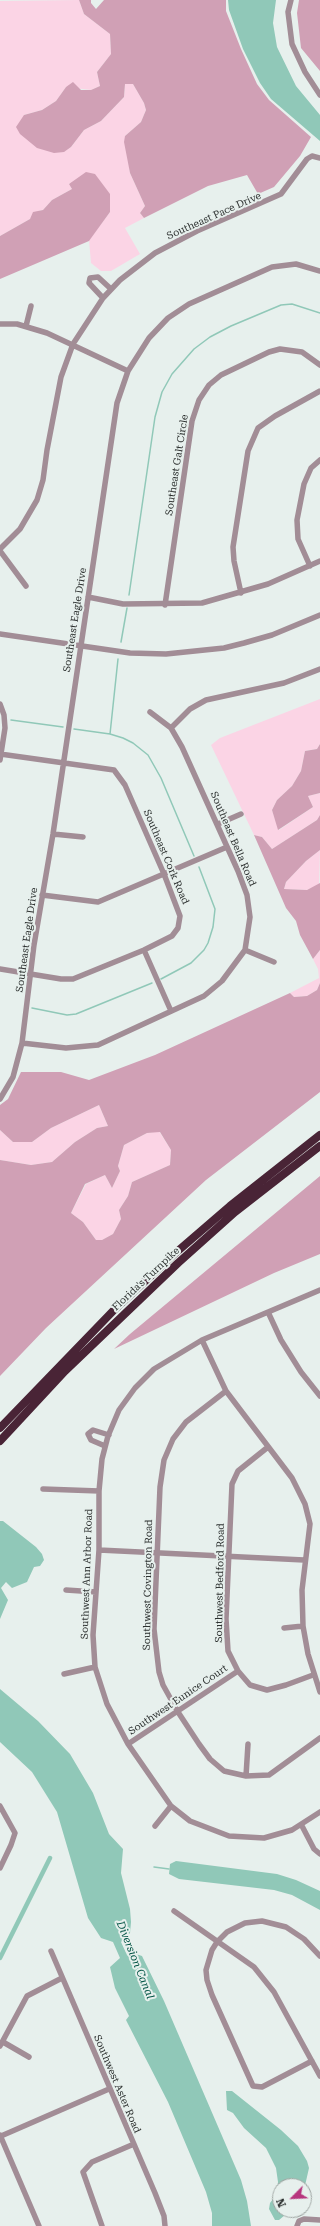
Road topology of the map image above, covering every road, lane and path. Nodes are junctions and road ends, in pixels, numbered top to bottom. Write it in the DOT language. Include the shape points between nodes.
graph roads {
  1 [pos="291,0"];
  2 [pos="320,96"];
  3 [pos="320,158"];
  4 [pos="320,271"];
  5 [pos="111,289"];
  6 [pos="103,298"];
  7 [pos="32,306"];
  8 [pos="0,324"];
  9 [pos="26,326"];
  10 [pos="73,344"];
  11 [pos="320,365"];
  12 [pos="128,371"];
  13 [pos="320,391"];
  14 [pos="320,460"];
  15 [pos="0,550"];
  16 [pos="320,561"];
  17 [pos="310,566"];
  18 [pos="26,586"];
  19 [pos="242,593"];
  20 [pos="88,597"];
  21 [pos="165,605"];
  22 [pos="320,615"];
  23 [pos="0,634"];
  24 [pos="80,645"];
  25 [pos="320,669"];
  26 [pos="0,704"];
  27 [pos="150,712"];
  28 [pos="171,728"];
  29 [pos="0,756"];
  30 [pos="63,762"];
  31 [pos="241,814"];
  32 [pos="218,824"];
  33 [pos="53,834"];
  34 [pos="83,837"];
  35 [pos="227,846"];
  36 [pos="164,874"];
  37 [pos="42,895"];
  38 [pos="144,950"];
  39 [pos="245,950"];
  40 [pos="274,962"];
  41 [pos="0,969"];
  42 [pos="30,973"];
  43 [pos="172,1011"];
  44 [pos="22,1043"];
  45 [pos="0,1099"];
  46 [pos="320,1135"];
  47 [pos="320,1146"];
  48 [pos="320,1290"];
  49 [pos="268,1312"];
  50 [pos="202,1340"];
  51 [pos="226,1392"];
  52 [pos="320,1396"];
  53 [pos="0,1428"];
  54 [pos="108,1435"];
  55 [pos="0,1441"];
  56 [pos="105,1446"];
  57 [pos="268,1447"];
  58 [pos="43,1489"];
  59 [pos="99,1491"];
  60 [pos="99,1550"];
  61 [pos="158,1552"];
  62 [pos="228,1557"];
  63 [pos="304,1560"];
  64 [pos="66,1590"];
  65 [pos="96,1592"];
  66 [pos="303,1626"];
  67 [pos="284,1628"];
  68 [pos="95,1667"];
  69 [pos="238,1671"];
  70 [pos="64,1674"];
  71 [pos="313,1675"];
  72 [pos="320,1692"];
  73 [pos="178,1712"];
  74 [pos="320,1738"];
  75 [pos="128,1744"];
  76 [pos="248,1744"];
  77 [pos="246,1776"];
  78 [pos="0,1806"];
  79 [pos="171,1806"];
  80 [pos="320,1812"];
  81 [pos="155,1826"];
  82 [pos="302,1826"];
  83 [pos="320,1854"];
  84 [pos="0,1868"];
  85 [pos="174,1911"];
  86 [pos="217,1942"];
  87 [pos="51,1951"];
  88 [pos="320,1956"];
  89 [pos="62,1978"];
  90 [pos="1,2044"];
  91 [pos="30,2057"];
  92 [pos="312,2061"];
  93 [pos="320,2076"];
  94 [pos="109,2090"];
  95 [pos="0,2135"];
  96 [pos="134,2144"];
  97 [pos="320,2220"];
  98 [pos="298,2223"];
  99 [pos="39,2226"];
  100 [pos="102,2226"];
  101 [pos="164,2226"];
  1 -- 2 [label="street" via="288,12 292,44"];
  3 -- 5 [label="street, Southeast Pace Drive" via="312,156 308,159 281,194 197,231 155,253 138,264"];
  4 -- 12 [label="street, Southeast Eagle Drive" via="296,264 272,267 189,304 168,318 149,338"];
  5 -- 6 [label="street, Southeast Pace Drive"];
  5 -- 6 [label="street" via="98,277 90,278 90,283"];
  6 -- 10 [label="street, Southeast Pace Drive"];
  7 -- 9 [label="street"];
  8 -- 9 [label="street"];
  9 -- 10 [label="street"];
  10 -- 12 [label="street"];
  10 -- 15 [label="street, Southeast Pace Drive" via="61,377 43,480 37,500 20,529"];
  11 -- 21 [label="street, Southeast Galt Circle" via="302,352 280,349 269,352 221,375 199,400 192,421"];
  12 -- 20 [label="street, Southeast Eagle Drive" via="117,403"];
  13 -- 19 [label="street" via="274,416 258,428 248,451 233,548"];
  14 -- 17 [label="street" via="311,468 304,484 297,520 298,539"];
  15 -- 18 [label="street"];
  16 -- 17 [label="street"];
  17 -- 19 [label="street"];
  19 -- 21 [label="street" via="202,603"];
  20 -- 21 [label="street" via="123,604"];
  20 -- 24 [label="street, Southeast Eagle Drive"];
  22 -- 24 [label="street" via="272,635 193,652 130,653"];
  23 -- 24 [label="street"];
  24 -- 30 [label="street, Southeast Eagle Drive"];
  25 -- 28 [label="street" via="284,683 206,700 190,709"];
  26 -- 29 [label="street" via="5,728"];
  27 -- 28 [label="street, Southeast Bella Road"];
  28 -- 32 [label="street, Southeast Bella Road" via="193,768"];
  29 -- 30 [label="street, Southeast Cork Road"];
  30 -- 33 [label="street, Southeast Eagle Drive"];
  30 -- 36 [label="street, Southeast Cork Road" via="114,770 119,775"];
  31 -- 32 [label="street"];
  32 -- 35 [label="street, Southeast Bella Road"];
  33 -- 34 [label="street"];
  33 -- 37 [label="street, Southeast Eagle Drive"];
  35 -- 36 [label="street"];
  35 -- 39 [label="street, Southeast Bella Road" via="247,895 250,917"];
  36 -- 37 [label="street" via="98,902"];
  36 -- 38 [label="street, Southeast Cork Road" via="180,916 178,928 172,936"];
  37 -- 42 [label="street, Southeast Eagle Drive"];
  38 -- 42 [label="street, Southeast Cork Road" via="73,979"];
  38 -- 43 [label="street"];
  39 -- 40 [label="street"];
  39 -- 43 [label="street, Southeast Bella Road" via="222,981 204,996"];
  41 -- 42 [label="street, Southeast Cork Road"];
  42 -- 44 [label="street, Southeast Eagle Drive"];
  43 -- 44 [label="street, Southeast Bella Road" via="98,1045 66,1048"];
  44 -- 45 [label="street, Southeast Eagle Drive" via="13,1077"];
  46 -- 53 [label="highway, Florida's Turnpike" via="172,1256 114,1310"];
  47 -- 55 [label="highway, Florida's Turnpike" via="235,1212 160,1278 65,1371"];
  48 -- 49 [label="street, Southwest Ann Arbor Road"];
  49 -- 50 [label="street, Southwest Ann Arbor Road"];
  49 -- 52 [label="street" via="281,1340"];
  50 -- 51 [label="street"];
  50 -- 54 [label="street, Southwest Ann Arbor Road" via="154,1369 135,1388 119,1410"];
  51 -- 57 [label="street"];
  51 -- 61 [label="street, Southwest Covington Road" via="192,1417 173,1439 164,1460 160,1488"];
  54 -- 56 [label="street, Southwest Ann Arbor Road"];
  54 -- 56 [label="street" via="93,1430 88,1434 91,1440"];
  56 -- 59 [label="street, Southwest Ann Arbor Road"];
  57 -- 62 [label="street, Southwest Bedford Road" via="238,1471 232,1484"];
  57 -- 63 [label="street" via="292,1478 305,1504 310,1524"];
  58 -- 59 [label="street"];
  59 -- 60 [label="street, Southwest Ann Arbor Road"];
  60 -- 61 [label="street"];
  60 -- 65 [label="street, Southwest Ann Arbor Road"];
  61 -- 62 [label="street"];
  61 -- 73 [label="street, Southwest Covington Road" via="155,1654 163,1685"];
  62 -- 63 [label="street"];
  62 -- 69 [label="street, Southwest Bedford Road" via="227,1640 228,1651"];
  63 -- 66 [label="street"];
  64 -- 65 [label="street"];
  65 -- 68 [label="street, Southwest Ann Arbor Road" via="93,1636"];
  66 -- 67 [label="street"];
  66 -- 71 [label="street"];
  68 -- 70 [label="street"];
  68 -- 75 [label="street, Southwest Ann Arbor Road" via="107,1704"];
  69 -- 71 [label="street, Southwest Bedford Road" via="250,1685 266,1690"];
  69 -- 73 [label="street, Southwest Eunice Court"];
  71 -- 72 [label="street"];
  73 -- 75 [label="street, Southwest Eunice Court"];
  73 -- 77 [label="street, Southwest Covington Road" via="210,1759 224,1771"];
  74 -- 77 [label="street, Southwest Covington Road" via="269,1775"];
  75 -- 79 [label="street, Southwest Ann Arbor Road"];
  76 -- 77 [label="street"];
  78 -- 84 [label="street" via="14,1833 11,1846"];
  79 -- 81 [label="street"];
  79 -- 82 [label="street, Southwest Ann Arbor Road" via="190,1821 229,1836 279,1836"];
  80 -- 82 [label="street, Southwest Ann Arbor Road"];
  82 -- 83 [label="street" via="314,1849"];
  85 -- 86 [label="street"];
  86 -- 88 [label="street" via="240,1924 262,1921 286,1927 304,1939"];
  86 -- 92 [label="street" via="254,1967 274,1992"];
  86 -- 92 [label="street" via="207,1964 208,1985 251,2084 260,2088"];
  87 -- 89 [label="street, Southwest Aster Road"];
  89 -- 90 [label="street" via="27,1996"];
  89 -- 94 [label="street, Southwest Aster Road"];
  90 -- 91 [label="street"];
  92 -- 93 [label="street"];
  94 -- 95 [label="street"];
  94 -- 96 [label="street, Southwest Aster Road"];
  95 -- 99 [label="street"];
  96 -- 100 [label="street" via="92,2162 83,2172"];
  96 -- 101 [label="street, Southwest Aster Road" via="164,2216"];
  97 -- 98 [label="street" via="304,2219"];
}
